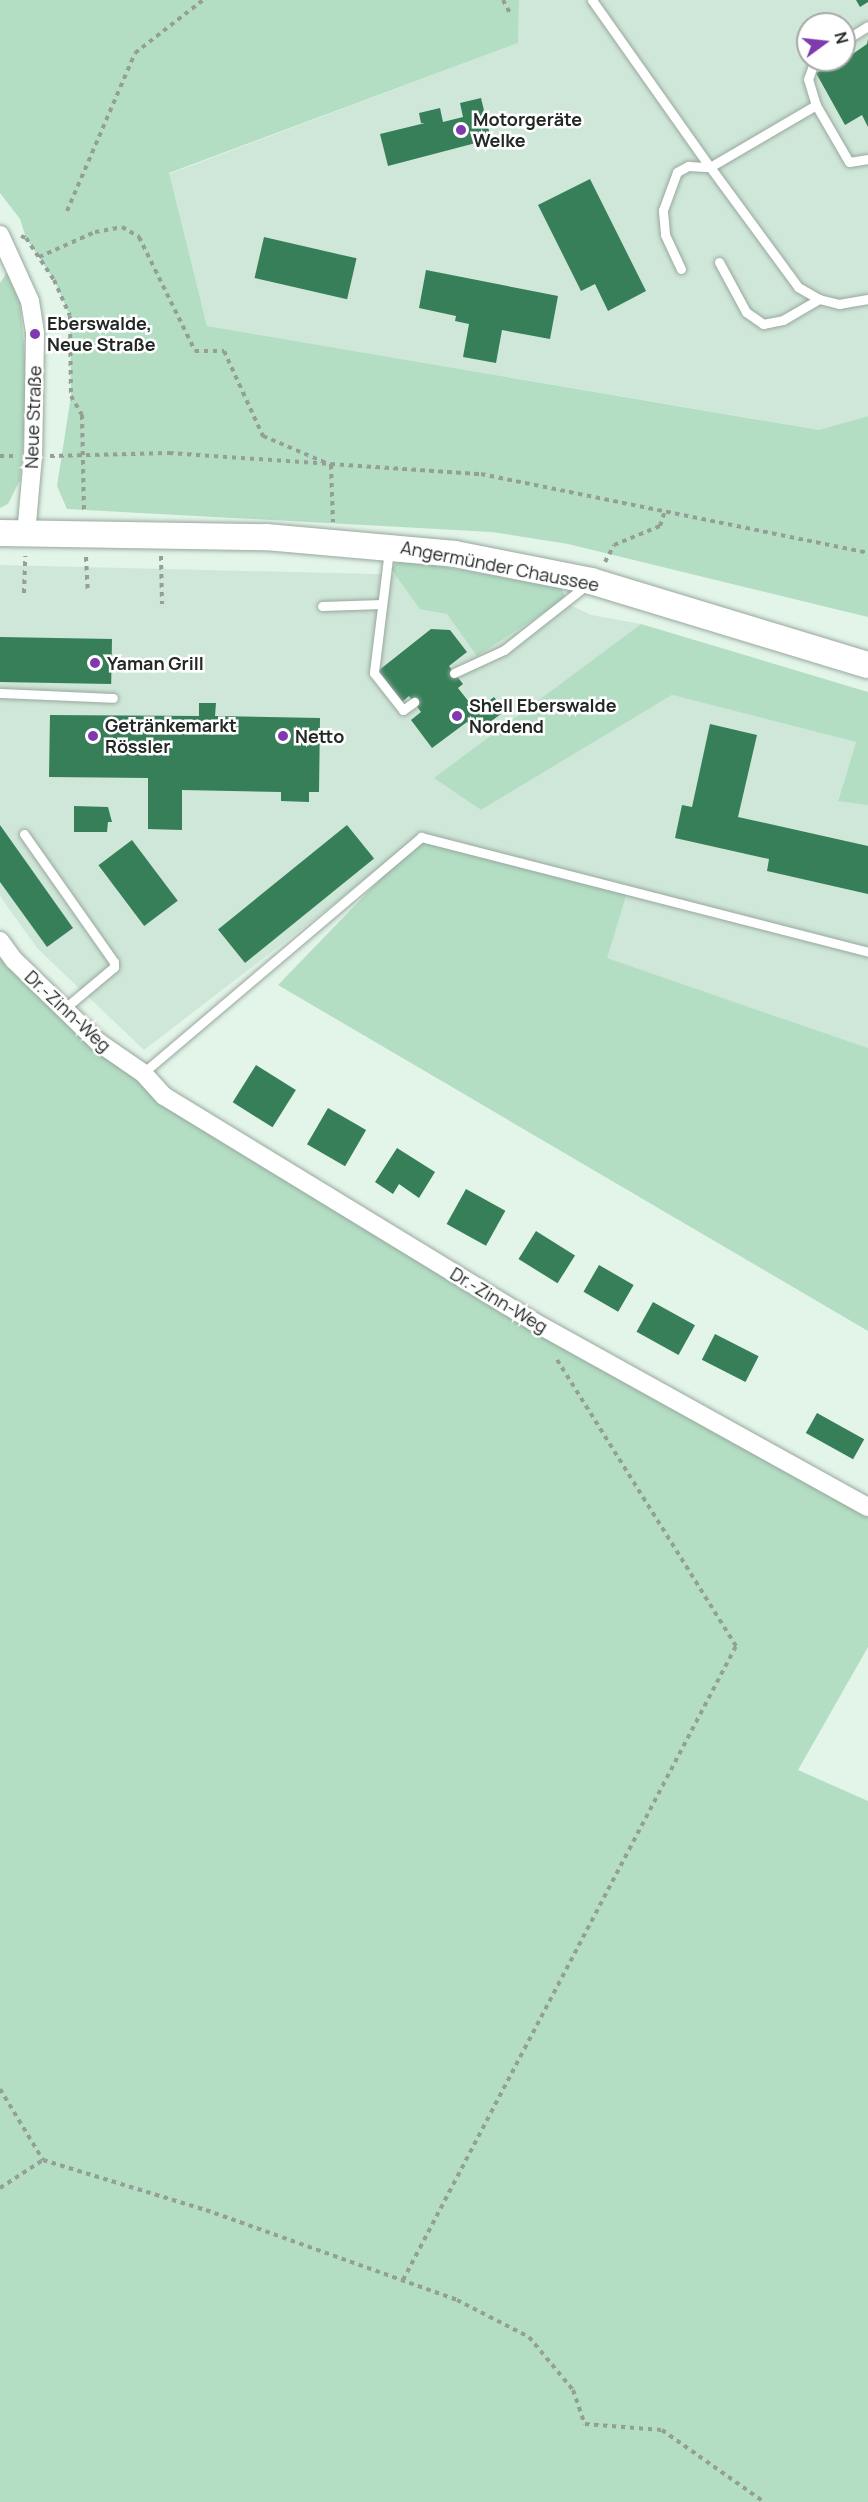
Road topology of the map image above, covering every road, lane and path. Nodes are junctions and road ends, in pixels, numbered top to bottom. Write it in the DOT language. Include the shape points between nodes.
graph roads {
  1 [pos="203,0"];
  2 [pos="504,0"];
  3 [pos="592,0"];
  4 [pos="511,15"];
  5 [pos="811,72"];
  6 [pos="816,105"];
  7 [pos="868,159"];
  8 [pos="710,167"];
  9 [pos="67,211"];
  10 [pos="9,235"];
  11 [pos="39,256"];
  12 [pos="719,262"];
  13 [pos="681,269"];
  14 [pos="819,299"];
  15 [pos="868,299"];
  16 [pos="83,455"];
  17 [pos="0,456"];
  18 [pos="33,456"];
  19 [pos="331,465"];
  20 [pos="665,511"];
  21 [pos="0,533"];
  22 [pos="333,541"];
  23 [pos="389,545"];
  24 [pos="25,550"];
  25 [pos="868,553"];
  26 [pos="150,554"];
  27 [pos="591,581"];
  28 [pos="24,593"];
  29 [pos="162,604"];
  30 [pos="382,604"];
  31 [pos="322,606"];
  32 [pos="868,664"];
  33 [pos="454,673"];
  34 [pos="0,693"];
  35 [pos="113,698"];
  36 [pos="414,702"];
  37 [pos="24,834"];
  38 [pos="0,941"];
  39 [pos="868,952"];
  40 [pos="64,1009"];
  41 [pos="143,1073"];
  42 [pos="553,1352"];
  43 [pos="868,1507"];
  44 [pos="0,2090"];
  45 [pos="43,2160"];
  46 [pos="0,2188"];
  47 [pos="403,2280"];
  48 [pos="764,2502"];
  1 -- 9 [label="path" via="135,52"];
  2 -- 4 [label="path"];
  3 -- 8 [label="lane"];
  5 -- 6 [label="lane" via="808,79"];
  6 -- 7 [label="lane" via="849,162"];
  6 -- 8 [label="lane"];
  8 -- 13 [label="lane" via="688,166 677,172 663,210 665,234"];
  8 -- 14 [label="lane" via="798,287"];
  10 -- 11 [label="path" via="27,237"];
  10 -- 18 [label="street, Neue Straße" via="30,301 35,334"];
  11 -- 16 [label="path" via="70,316 71,396 82,415"];
  11 -- 19 [label="path" via="95,232 122,227 139,237 195,351 224,351 263,436"];
  12 -- 14 [label="lane" via="746,312 763,324 783,320"];
  14 -- 15 [label="lane" via="839,304"];
  16 -- 18 [label="path"];
  16 -- 19 [label="path" via="169,453"];
  17 -- 18 [label="path"];
  18 -- 24 [label="street, Neue Straße"];
  19 -- 20 [label="path" via="481,474"];
  19 -- 22 [label="path"];
  20 -- 25 [label="path"];
  20 -- 27 [label="path" via="660,526 610,549 603,569"];
  21 -- 24 [label="main road, Angermünder Chaussee"];
  22 -- 23 [label="main road, Angermünder Chaussee"];
  22 -- 24 [label="main road, Angermünder Chaussee"];
  23 -- 27 [label="main road, Angermünder Chaussee"];
  23 -- 30 [label="lane"];
  24 -- 28 [label="path"];
  26 -- 29 [label="path" via="161,555"];
  27 -- 32 [label="main road, Angermünder Chaussee"];
  27 -- 33 [label="lane" via="573,600 504,650"];
  30 -- 31 [label="lane"];
  30 -- 36 [label="lane" via="374,673 403,710"];
  34 -- 35 [label="lane"];
  37 -- 40 [label="lane" via="114,962 114,967"];
  38 -- 40 [label="street, Dr.-Zinn-Weg"];
  39 -- 41 [label="lane" via="421,837"];
  40 -- 41 [label="street, Dr.-Zinn-Weg" via="98,1042"];
  41 -- 43 [label="street, Dr.-Zinn-Weg" via="164,1096 534,1322"];
  42 -- 47 [label="path" via="736,1646"];
  44 -- 45 [label="path"];
  45 -- 46 [label="path"];
  45 -- 47 [label="path" via="206,2210"];
  47 -- 48 [label="path" via="457,2300 529,2337 573,2390 585,2424 663,2430"];
}
